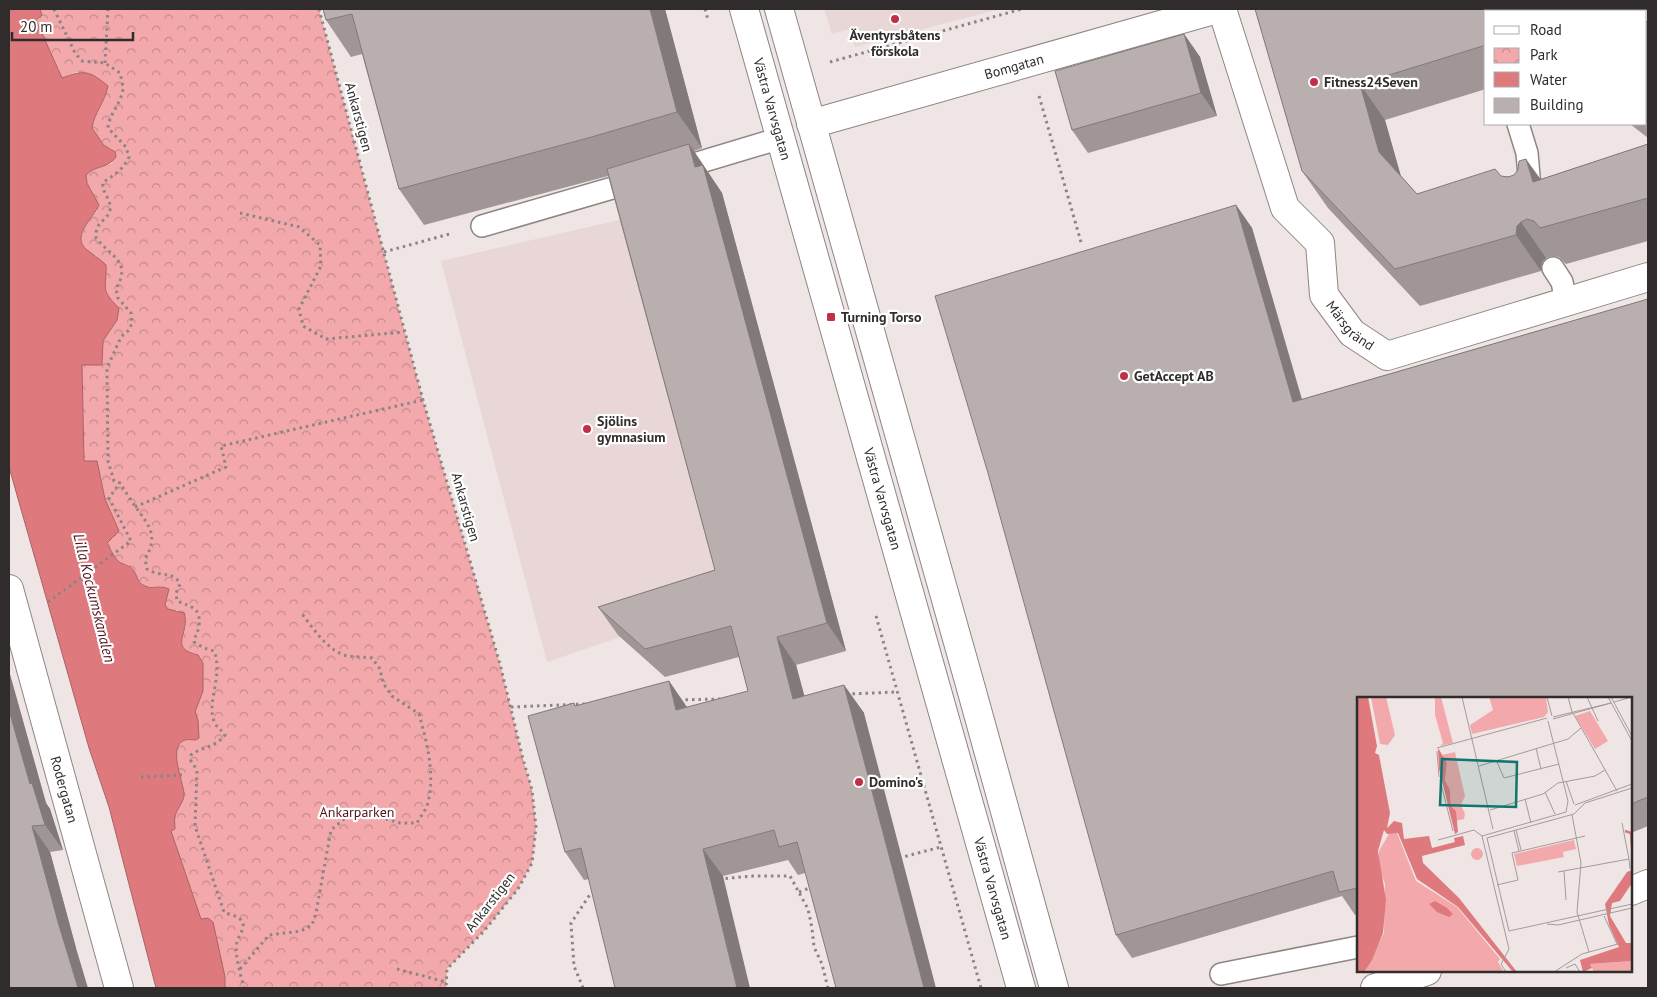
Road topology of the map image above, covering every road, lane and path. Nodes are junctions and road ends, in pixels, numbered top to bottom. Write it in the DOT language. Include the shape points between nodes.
graph roads {
  1 [pos="54,9"];
  2 [pos="108,9"];
  3 [pos="319,9"];
  4 [pos="744,9"];
  5 [pos="779,9"];
  6 [pos="1022,9"];
  7 [pos="1217,9"];
  8 [pos="1222,9"];
  9 [pos="1029,61"];
  10 [pos="106,62"];
  11 [pos="827,63"];
  12 [pos="811,124"];
  13 [pos="1518,125"];
  14 [pos="781,138"];
  15 [pos="1532,201"];
  16 [pos="240,213"];
  17 [pos="482,226"];
  18 [pos="1081,242"];
  19 [pos="384,252"];
  20 [pos="1553,268"];
  21 [pos="1648,277"];
  22 [pos="1566,302"];
  23 [pos="404,332"];
  24 [pos="423,400"];
  25 [pos="120,483"];
  26 [pos="136,507"];
  27 [pos="9,589"];
  28 [pos="46,604"];
  29 [pos="302,614"];
  30 [pos="897,692"];
  31 [pos="838,694"];
  32 [pos="729,698"];
  33 [pos="670,701"];
  34 [pos="590,704"];
  35 [pos="511,707"];
  36 [pos="182,775"];
  37 [pos="141,777"];
  38 [pos="941,847"];
  39 [pos="898,858"];
  40 [pos="717,879"];
  41 [pos="1648,884"];
  42 [pos="817,885"];
  43 [pos="599,890"];
  44 [pos="1632,891"];
  45 [pos="798,892"];
  46 [pos="1357,947"];
  47 [pos="397,969"];
  48 [pos="240,970"];
  49 [pos="1422,972"];
  50 [pos="1221,974"];
  51 [pos="446,982"];
  52 [pos="119,988"];
  53 [pos="244,988"];
  54 [pos="446,988"];
  55 [pos="583,988"];
  56 [pos="828,988"];
  57 [pos="1021,988"];
  58 [pos="1054,988"];
  59 [pos="1375,988"];
  1 -- 10 [label="path" via="74,53 82,61"];
  2 -- 10 [label="path"];
  3 -- 19 [label="path, Ankarstigen"];
  4 -- 14 [label="street, Västra Varvsgatan"];
  5 -- 12 [label="street"];
  6 -- 11 [label="path"];
  7 -- 9 [label="street, Bomgatan"];
  8 -- 22 [label="street, Märsgränd" via="1285,208 1320,243 1324,295 1352,333 1387,356"];
  9 -- 12 [label="street, Bomgatan"];
  9 -- 18 [label="path"];
  10 -- 25 [label="path" via="120,73 123,89 108,128 126,147 129,157 126,164 103,182 110,211 95,230 96,238 118,259 122,269 122,279 116,289 118,298 131,313 132,323 121,337 107,368 108,461 114,481"];
  12 -- 58 [label="street"];
  13 -- 15 [label="lane" via="1527,153"];
  14 -- 17 [label="lane"];
  14 -- 57 [label="street, Västra Varvsgatan"];
  16 -- 23 [label="path" via="299,226 320,245 321,266 299,309 303,326 326,339"];
  17 -- 19 [label="path"];
  19 -- 23 [label="path, Ankarstigen"];
  20 -- 22 [label="lane" via="1562,282"];
  21 -- 22 [label="street, Märsgränd"];
  23 -- 24 [label="path, Ankarstigen"];
  24 -- 26 [label="path" via="221,446 226,467"];
  24 -- 35 [label="path, Ankarstigen"];
  25 -- 26 [label="path"];
  25 -- 28 [label="path" via="109,498 131,541"];
  26 -- 48 [label="path" via="151,534 151,548 144,559 147,569 177,578 180,584 177,601 194,608 198,615 199,628 194,642 214,652 218,661 212,707 215,724 225,736 218,744 191,755 197,770 195,826 224,912 243,922 244,929 236,944"];
  27 -- 52 [label="street, Rodergatan"];
  29 -- 48 [label="path" via="337,651 347,656 372,658 392,696 419,714 428,749 430,788 426,807 417,823 369,814 348,816 330,830 312,925 301,931 269,935"];
  30 -- 31 [label="path"];
  32 -- 33 [label="path"];
  34 -- 35 [label="path"];
  35 -- 51 [label="path, Ankarstigen" via="532,790 536,826 532,863 518,889 447,969"];
  36 -- 37 [label="path"];
  38 -- 39 [label="path"];
  40 -- 45 [label="path" via="790,876"];
  41 -- 44 [label="street"];
  42 -- 45 [label="path"];
  43 -- 55 [label="path" via="591,894 571,923 574,966"];
  45 -- 56 [label="path" via="808,909 814,947"];
  46 -- 50 [label="lane"];
  47 -- 51 [label="path"];
  48 -- 53 [label="path"];
  49 -- 59 [label="street"];
  51 -- 54 [label="path, Ankarstigen"];
}
